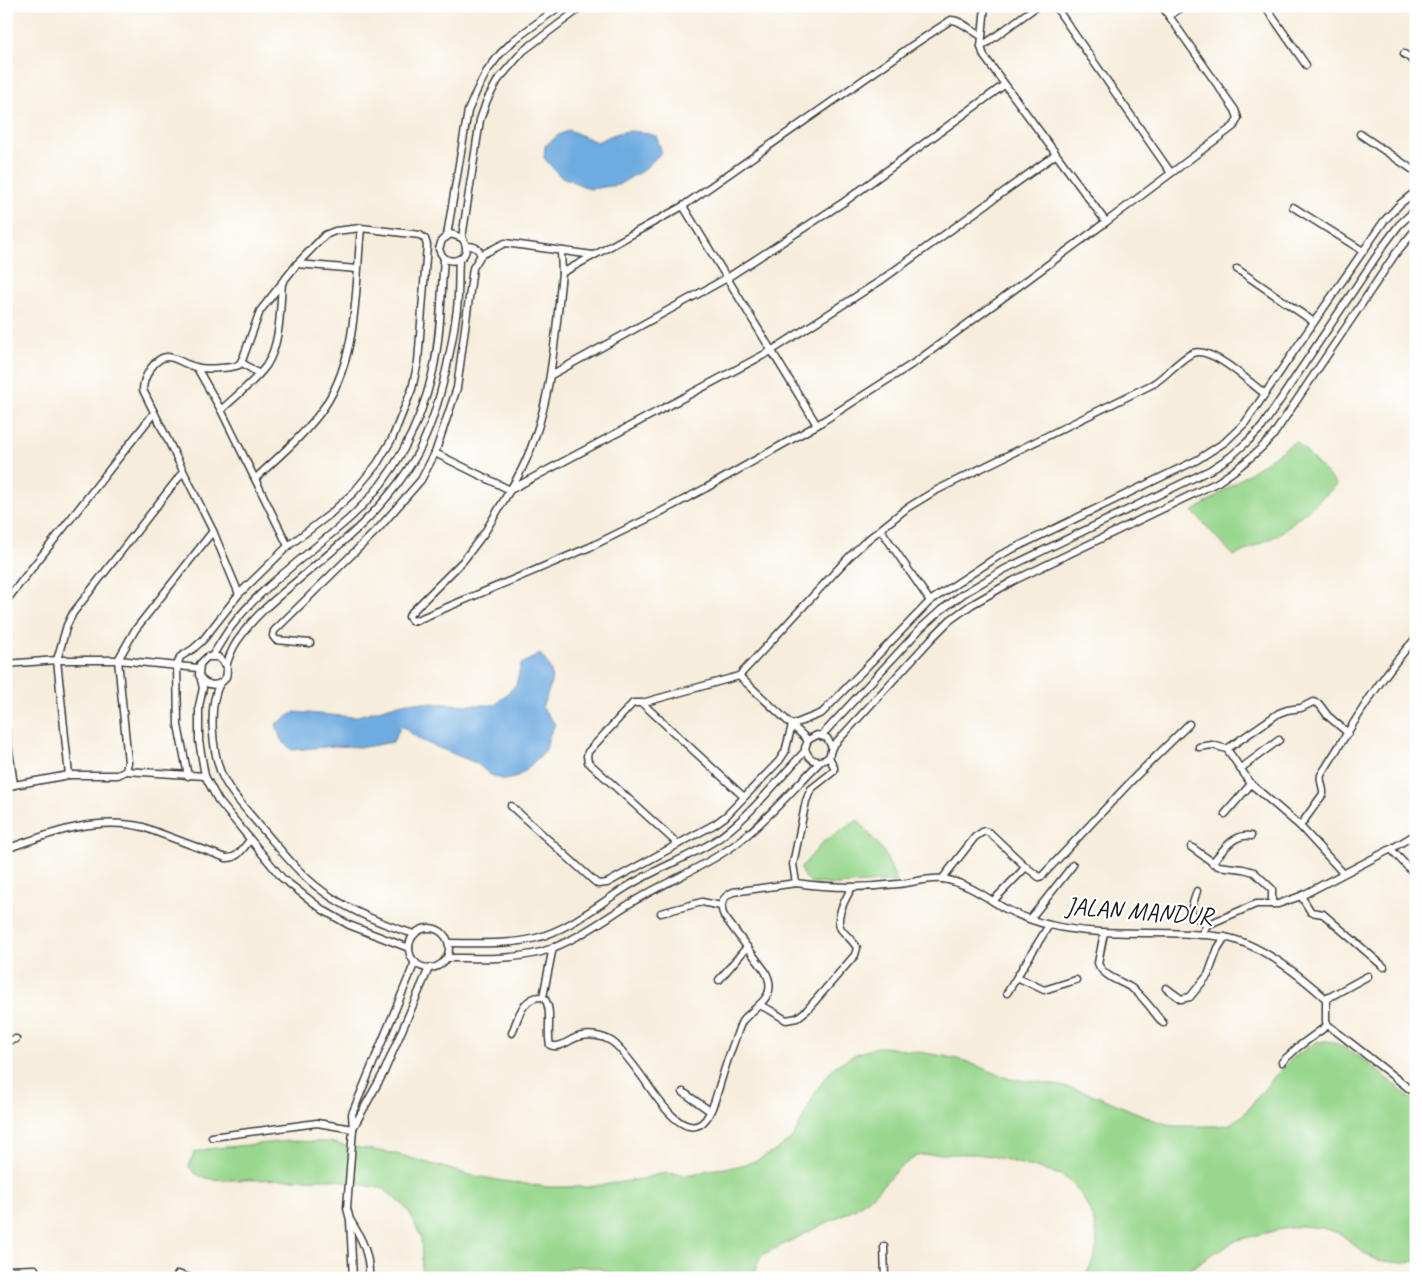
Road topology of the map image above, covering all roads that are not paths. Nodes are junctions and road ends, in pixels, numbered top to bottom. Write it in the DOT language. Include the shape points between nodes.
graph roads {
  1 [pos="560,6"];
  2 [pos="583,6"];
  3 [pos="986,6"];
  4 [pos="1037,6"];
  5 [pos="1055,6"];
  6 [pos="1162,6"];
  7 [pos="1183,6"];
  8 [pos="1265,6"];
  9 [pos="1169,16"];
  10 [pos="982,36"];
  11 [pos="981,47"];
  12 [pos="1404,54"];
  13 [pos="1416,62"];
  14 [pos="1306,65"];
  15 [pos="1004,85"];
  16 [pos="1360,134"];
  17 [pos="1055,155"];
  18 [pos="1416,172"];
  19 [pos="1171,173"];
  20 [pos="1416,191"];
  21 [pos="682,206"];
  22 [pos="1293,207"];
  23 [pos="1416,209"];
  24 [pos="1106,222"];
  25 [pos="360,228"];
  26 [pos="1416,229"];
  27 [pos="447,235"];
  28 [pos="462,238"];
  29 [pos="466,246"];
  30 [pos="561,250"];
  31 [pos="1363,251"];
  32 [pos="481,255"];
  33 [pos="593,255"];
  34 [pos="444,258"];
  35 [pos="459,260"];
  36 [pos="297,264"];
  37 [pos="357,269"];
  38 [pos="1237,269"];
  39 [pos="562,273"];
  40 [pos="727,278"];
  41 [pos="282,282"];
  42 [pos="1314,322"];
  43 [pos="771,351"];
  44 [pos="241,362"];
  45 [pos="197,368"];
  46 [pos="259,374"];
  47 [pos="551,375"];
  48 [pos="1265,394"];
  49 [pos="221,410"];
  50 [pos="154,413"];
  51 [pos="817,424"];
  52 [pos="435,453"];
  53 [pos="183,472"];
  54 [pos="256,478"];
  55 [pos="510,490"];
  56 [pos="881,530"];
  57 [pos="213,531"];
  58 [pos="288,546"];
  59 [pos="238,594"];
  60 [pos="6,601"];
  61 [pos="930,601"];
  62 [pos="1416,638"];
  63 [pos="310,643"];
  64 [pos="212,656"];
  65 [pos="57,660"];
  66 [pos="118,660"];
  67 [pos="6,664"];
  68 [pos="226,665"];
  69 [pos="177,666"];
  70 [pos="198,668"];
  71 [pos="739,676"];
  72 [pos="200,678"];
  73 [pos="220,683"];
  74 [pos="642,703"];
  75 [pos="1189,724"];
  76 [pos="792,725"];
  77 [pos="6,730"];
  78 [pos="1348,733"];
  79 [pos="822,735"];
  80 [pos="808,740"];
  81 [pos="1280,740"];
  82 [pos="832,747"];
  83 [pos="1199,747"];
  84 [pos="1227,749"];
  85 [pos="805,751"];
  86 [pos="829,757"];
  87 [pos="820,762"];
  88 [pos="1240,769"];
  89 [pos="126,771"];
  90 [pos="69,776"];
  91 [pos="188,776"];
  92 [pos="205,776"];
  93 [pos="1251,784"];
  94 [pos="14,785"];
  95 [pos="6,788"];
  96 [pos="744,796"];
  97 [pos="511,806"];
  98 [pos="1226,814"];
  99 [pos="1300,826"];
  100 [pos="1416,834"];
  101 [pos="1251,836"];
  102 [pos="250,840"];
  103 [pos="678,844"];
  104 [pos="1191,847"];
  105 [pos="6,849"];
  106 [pos="1391,849"];
  107 [pos="1212,863"];
  108 [pos="1073,865"];
  109 [pos="1026,867"];
  110 [pos="1343,873"];
  111 [pos="1416,876"];
  112 [pos="942,879"];
  113 [pos="796,884"];
  114 [pos="852,887"];
  115 [pos="1197,891"];
  116 [pos="1301,896"];
  117 [pos="993,901"];
  118 [pos="1272,904"];
  119 [pos="721,906"];
  120 [pos="661,913"];
  121 [pos="1031,918"];
  122 [pos="1049,925"];
  123 [pos="1208,925"];
  124 [pos="1104,933"];
  125 [pos="414,934"];
  126 [pos="1201,935"];
  127 [pos="1225,937"];
  128 [pos="449,943"];
  129 [pos="553,947"];
  130 [pos="747,947"];
  131 [pos="409,948"];
  132 [pos="447,958"];
  133 [pos="415,962"];
  134 [pos="1384,966"];
  135 [pos="429,968"];
  136 [pos="1368,976"];
  137 [pos="1018,977"];
  138 [pos="720,980"];
  139 [pos="1076,980"];
  140 [pos="1166,988"];
  141 [pos="1007,993"];
  142 [pos="543,996"];
  143 [pos="1326,998"];
  144 [pos="759,1005"];
  145 [pos="1163,1023"];
  146 [pos="1328,1025"];
  147 [pos="512,1033"];
  148 [pos="16,1039"];
  149 [pos="6,1041"];
  150 [pos="1282,1062"];
  151 [pos="683,1092"];
  152 [pos="1416,1094"];
  153 [pos="710,1111"];
  154 [pos="353,1130"];
  155 [pos="212,1137"];
  156 [pos="350,1220"];
  157 [pos="884,1246"];
  158 [pos="34,1269"];
  159 [pos="6,1270"];
  160 [pos="176,1278"];
  161 [pos="190,1278"];
  162 [pos="354,1278"];
  163 [pos="369,1278"];
  164 [pos="885,1278"];
  1 -- 27 [label="street" via="500,54 476,90 468,111"];
  2 -- 28 [label="street" via="523,51 498,80 487,100 480,120"];
  3 -- 10 [label="street"];
  4 -- 11 [label="street"];
  5 -- 19 [label="street"];
  6 -- 9 [label="street"];
  7 -- 9 [label="street"];
  8 -- 14 [label="street"];
  9 -- 19 [label="street" via="1238,118 1234,126"];
  10 -- 11 [label="street"];
  10 -- 21 [label="street" via="951,20"];
  11 -- 15 [label="street"];
  12 -- 13 [label="street"];
  15 -- 17 [label="street"];
  15 -- 40 [label="street" via="844,202"];
  16 -- 18 [label="street"];
  17 -- 24 [label="street"];
  17 -- 43 [label="street" via="880,281"];
  19 -- 24 [label="street"];
  20 -- 31 [label="street" via="1392,212"];
  21 -- 33 [label="street"];
  21 -- 40 [label="street"];
  22 -- 31 [label="street"];
  23 -- 79 [label="street" via="1384,245 1262,426 1247,442 1210,470 1005,569 963,594 921,628"];
  24 -- 51 [label="street" via="916,361"];
  25 -- 36 [label="street" via="325,235"];
  25 -- 37 [label="street"];
  25 -- 58 [label="street" via="420,235 427,245 418,362 412,390 392,439 377,464 354,492"];
  26 -- 82 [label="street" via="1396,253 1272,437 1256,454 1218,482 972,604 932,638"];
  27 -- 28 [label="street" via="455,234"];
  27 -- 34 [label="street" via="440,246"];
  28 -- 29 [label="street"];
  29 -- 32 [label="street" via="476,247"];
  29 -- 35 [label="street" via="465,254"];
  30 -- 32 [label="street" via="505,243"];
  30 -- 33 [label="street"];
  30 -- 39 [label="street"];
  31 -- 42 [label="street"];
  32 -- 52 [label="street" via="473,268 457,388"];
  33 -- 39 [label="street"];
  34 -- 35 [label="street"];
  34 -- 64 [label="street" via="433,370 415,426 396,464 352,516 248,607"];
  35 -- 68 [label="street" via="457,309 440,393 427,434 415,457 399,483 362,526 277,598 240,636"];
  36 -- 37 [label="street"];
  36 -- 41 [label="street"];
  37 -- 54 [label="street" via="348,346 332,393 308,428"];
  38 -- 42 [label="street"];
  39 -- 47 [label="street"];
  40 -- 43 [label="street"];
  40 -- 47 [label="street"];
  41 -- 44 [label="street" via="260,310"];
  41 -- 46 [label="street" via="274,347"];
  42 -- 48 [label="street"];
  43 -- 51 [label="street"];
  43 -- 55 [label="street"];
  44 -- 45 [label="street" via="235,366"];
  44 -- 46 [label="street"];
  45 -- 49 [label="street"];
  45 -- 50 [label="street" via="172,357 161,358 155,363 143,385"];
  46 -- 49 [label="street"];
  47 -- 55 [label="street" via="534,439"];
  48 -- 56 [label="street" via="1210,354 1192,354 1153,384 935,491 906,508"];
  48 -- 61 [label="street" via="1246,423 1212,451 1000,555"];
  49 -- 54 [label="street"];
  50 -- 53 [label="street"];
  50 -- 60 [label="street"];
  51 -- 55 [label="street" via="706,488 599,542 412,621 410,614 476,545"];
  52 -- 55 [label="street"];
  52 -- 63 [label="street" via="413,491 380,528 274,631 276,640"];
  53 -- 57 [label="street"];
  53 -- 65 [label="street" via="73,613"];
  54 -- 58 [label="street"];
  56 -- 61 [label="street"];
  56 -- 71 [label="street" via="849,557"];
  57 -- 59 [label="street"];
  57 -- 66 [label="street" via="135,630"];
  58 -- 59 [label="street"];
  59 -- 69 [label="street" via="203,640 180,657"];
  61 -- 76 [label="street" via="822,713"];
  62 -- 78 [label="street" via="1391,667"];
  64 -- 68 [label="street"];
  64 -- 70 [label="street" via="203,660"];
  65 -- 66 [label="street"];
  65 -- 67 [label="street"];
  65 -- 90 [label="street"];
  66 -- 69 [label="street"];
  66 -- 89 [label="street" via="128,762"];
  68 -- 73 [label="street" via="227,675"];
  69 -- 70 [label="street"];
  69 -- 91 [label="street" via="178,725"];
  70 -- 72 [label="street"];
  71 -- 74 [label="street"];
  71 -- 76 [label="street"];
  72 -- 73 [label="street" via="209,685"];
  72 -- 92 [label="street" via="199,741"];
  73 -- 125 [label="street" via="213,710 214,744 222,773 235,797 293,866 311,882 354,911"];
  74 -- 96 [label="street"];
  74 -- 103 [label="street" via="633,703 626,709 588,752 588,762"];
  75 -- 109 [label="street" via="1042,876"];
  76 -- 80 [label="street"];
  76 -- 96 [label="street" via="785,752 779,761"];
  77 -- 94 [label="street"];
  78 -- 84 [label="street" via="1313,702 1279,713"];
  78 -- 99 [label="street" via="1321,775 1323,794"];
  79 -- 80 [label="street"];
  79 -- 82 [label="street"];
  80 -- 85 [label="street"];
  81 -- 88 [label="street"];
  82 -- 86 [label="street"];
  83 -- 84 [label="street" via="1212,745"];
  84 -- 88 [label="street"];
  85 -- 87 [label="street" via="808,757"];
  85 -- 128 [label="street" via="749,811 713,842 626,887 583,917 537,938 512,943"];
  86 -- 87 [label="street"];
  86 -- 113 [label="street" via="834,771 811,790 806,801 793,864"];
  87 -- 129 [label="street" via="737,843 592,928"];
  88 -- 93 [label="street"];
  89 -- 90 [label="street" via="118,775"];
  89 -- 91 [label="street"];
  90 -- 94 [label="street"];
  91 -- 92 [label="street"];
  92 -- 102 [label="street" via="218,800"];
  93 -- 98 [label="street"];
  93 -- 99 [label="street"];
  94 -- 95 [label="street"];
  96 -- 103 [label="street" via="715,824"];
  97 -- 103 [label="street" via="598,884 607,883"];
  99 -- 110 [label="street"];
  100 -- 106 [label="street"];
  101 -- 107 [label="street" via="1236,837"];
  102 -- 105 [label="street" via="232,859 143,827 97,824 48,834"];
  102 -- 131 [label="street" via="282,878 322,910 349,925"];
  104 -- 107 [label="street"];
  106 -- 110 [label="street"];
  106 -- 111 [label="street"];
  107 -- 118 [label="street" via="1254,872 1272,889"];
  108 -- 121 [label="street"];
  109 -- 112 [label="street" via="990,833 984,832 975,838"];
  109 -- 117 [label="street"];
  110 -- 116 [label="street"];
  112 -- 114 [label="street, JALAN MANDUR"];
  112 -- 117 [label="street, JALAN MANDUR" via="971,888"];
  113 -- 114 [label="street, JALAN MANDUR"];
  113 -- 119 [label="street, JALAN MANDUR" via="733,892 724,898"];
  114 -- 144 [label="street" via="838,920 857,948 855,955 797,1018 786,1020"];
  115 -- 123 [label="street" via="1190,913"];
  116 -- 118 [label="street"];
  116 -- 134 [label="street" via="1311,912 1323,914"];
  117 -- 121 [label="street, JALAN MANDUR"];
  118 -- 123 [label="street" via="1256,904"];
  119 -- 120 [label="street" via="702,902"];
  119 -- 130 [label="street" via="724,916"];
  121 -- 122 [label="street, JALAN MANDUR"];
  122 -- 124 [label="street, JALAN MANDUR"];
  122 -- 137 [label="street"];
  123 -- 126 [label="street"];
  124 -- 126 [label="street, JALAN MANDUR"];
  124 -- 145 [label="street" via="1098,963 1102,971 1136,991"];
  125 -- 128 [label="street" via="422,929 440,930"];
  125 -- 131 [label="street"];
  126 -- 127 [label="street, JALAN MANDUR"];
  127 -- 140 [label="street" via="1208,975 1190,997 1181,998"];
  127 -- 143 [label="street, JALAN MANDUR" via="1251,946 1279,962"];
  128 -- 132 [label="street"];
  129 -- 132 [label="street" via="515,958"];
  129 -- 142 [label="street"];
  130 -- 138 [label="street"];
  130 -- 144 [label="street" via="769,977 770,988"];
  131 -- 133 [label="street"];
  132 -- 135 [label="street"];
  133 -- 135 [label="street"];
  133 -- 154 [label="street" via="352,1114"];
  135 -- 154 [label="street" via="384,1072"];
  136 -- 143 [label="street"];
  137 -- 139 [label="street" via="1047,990"];
  137 -- 141 [label="street"];
  142 -- 147 [label="street" via="528,1001 521,1009"];
  142 -- 153 [label="street" via="548,1002 550,1045 559,1046 580,1036 605,1038 620,1048 670,1114 692,1127 706,1119"];
  143 -- 146 [label="street"];
  144 -- 153 [label="street" via="742,1022"];
  146 -- 150 [label="street"];
  146 -- 152 [label="street"];
  148 -- 149 [label="street"];
  151 -- 153 [label="street"];
  154 -- 155 [label="street" via="317,1123"];
  154 -- 156 [label="street" via="347,1208"];
  156 -- 162 [label="street"];
  156 -- 163 [label="street" via="367,1251"];
  157 -- 164 [label="street"];
  158 -- 159 [label="street"];
  160 -- 161 [label="street" via="178,1274"];
}
